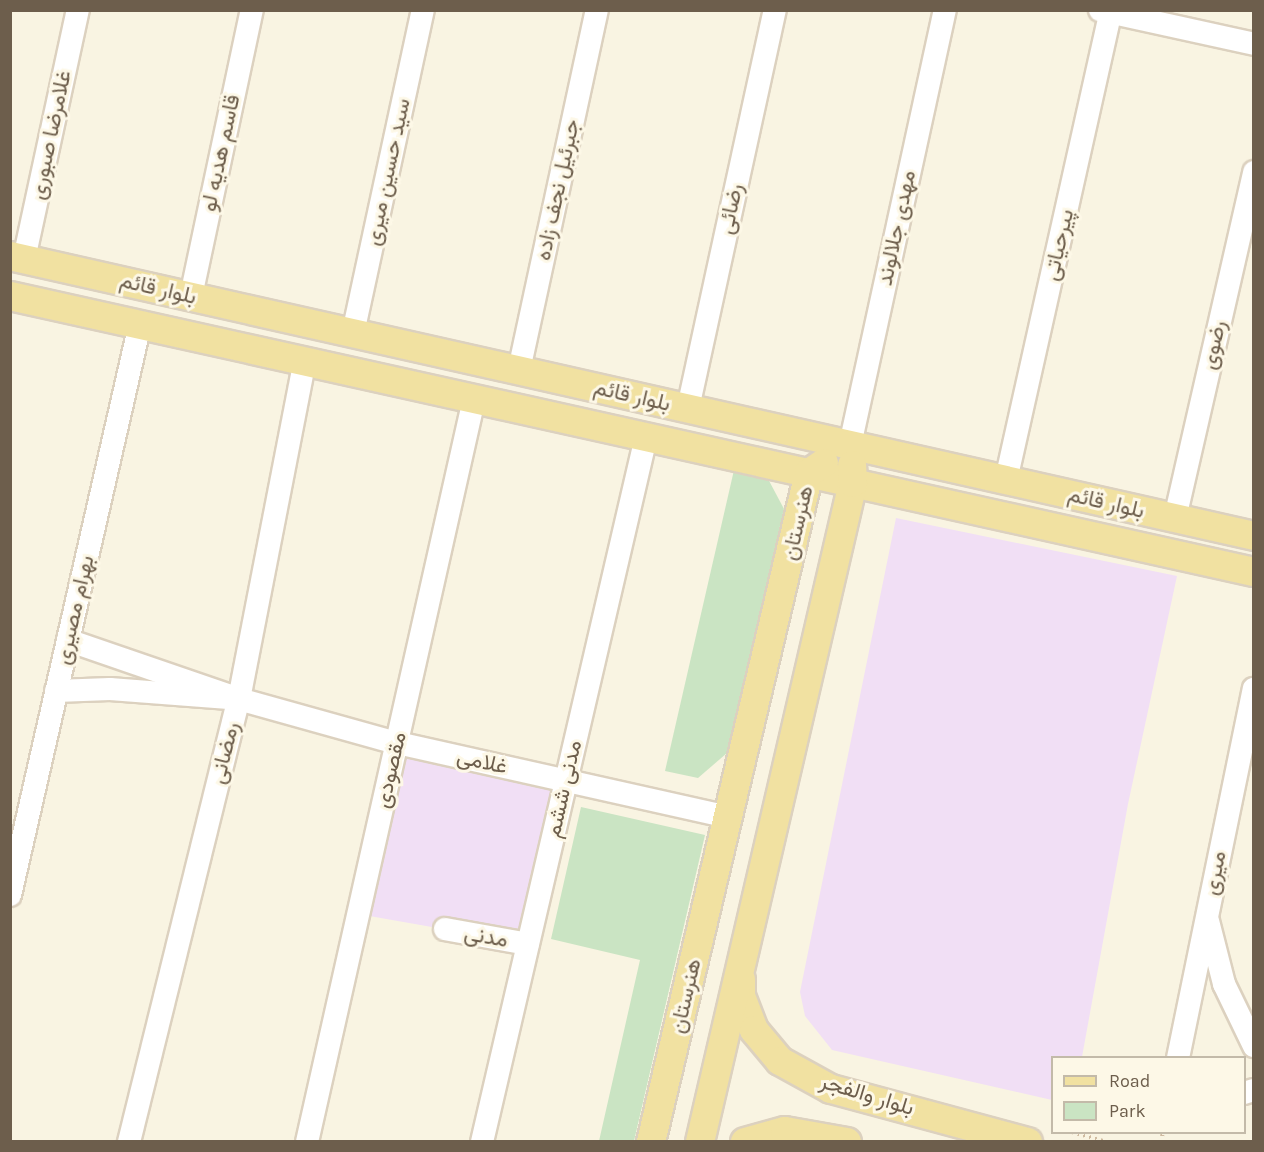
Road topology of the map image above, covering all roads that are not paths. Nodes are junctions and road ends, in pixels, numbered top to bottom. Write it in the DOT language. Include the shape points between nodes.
graph roads {
  1 [pos="78,10"];
  2 [pos="252,10"];
  3 [pos="423,10"];
  4 [pos="597,10"];
  5 [pos="775,10"];
  6 [pos="945,10"];
  7 [pos="1107,11"];
  8 [pos="1254,44"];
  9 [pos="1254,172"];
  10 [pos="17,257"];
  11 [pos="10,296"];
  12 [pos="191,296"];
  13 [pos="140,324"];
  14 [pos="353,333"];
  15 [pos="305,361"];
  16 [pos="519,370"];
  17 [pos="474,399"];
  18 [pos="688,408"];
  19 [pos="646,437"];
  20 [pos="850,445"];
  21 [pos="809,473"];
  22 [pos="1006,480"];
  23 [pos="853,483"];
  24 [pos="1175,518"];
  25 [pos="1254,536"];
  26 [pos="1254,572"];
  27 [pos="68,640"];
  28 [pos="1254,689"];
  29 [pos="56,691"];
  30 [pos="239,699"];
  31 [pos="397,743"];
  32 [pos="566,781"];
  33 [pos="728,817"];
  34 [pos="10,895"];
  35 [pos="1206,914"];
  36 [pos="445,929"];
  37 [pos="528,944"];
  38 [pos="741,964"];
  39 [pos="1254,1046"];
  40 [pos="1178,1056"];
  41 [pos="129,1142"];
  42 [pos="307,1142"];
  43 [pos="482,1142"];
  44 [pos="651,1142"];
  45 [pos="700,1142"];
  46 [pos="745,1142"];
  47 [pos="847,1142"];
  48 [pos="1028,1142"];
  1 -- 10 [label="street, غلامرضا صبوری"];
  2 -- 12 [label="street, قاسم هدیه لو"];
  3 -- 14 [label="street, سید حسین میری"];
  4 -- 16 [label="street, جبرئیل نجف زاده"];
  5 -- 18 [label="street, رضائی"];
  6 -- 20 [label="street, مهدی جلالوند"];
  7 -- 8 [label="street"];
  7 -- 22 [label="street, پیرحیاتی"];
  9 -- 24 [label="street, رضوی"];
  10 -- 12 [label="main road, بلوار قائم"];
  11 -- 13 [label="main road, بلوار قائم"];
  12 -- 14 [label="main road, بلوار قائم"];
  13 -- 15 [label="main road, بلوار قائم"];
  13 -- 27 [label="street, بهرام مصیری"];
  14 -- 16 [label="main road, بلوار قائم"];
  15 -- 17 [label="main road, بلوار قائم"];
  15 -- 30 [label="street, رمضانی"];
  16 -- 18 [label="main road, بلوار قائم"];
  17 -- 19 [label="main road, بلوار قائم"];
  17 -- 31 [label="street, مقصودی"];
  18 -- 20 [label="main road, بلوار قائم"];
  19 -- 21 [label="main road, بلوار قائم"];
  19 -- 32 [label="street, مدنی ششم"];
  20 -- 21 [label="main road, هنرستان"];
  20 -- 22 [label="main road, بلوار قائم"];
  20 -- 23 [label="main road, هنرستان"];
  21 -- 23 [label="main road, بلوار قائم"];
  21 -- 33 [label="main road, هنرستان"];
  22 -- 24 [label="main road, بلوار قائم"];
  23 -- 26 [label="main road, بلوار قائم"];
  23 -- 38 [label="main road, هنرستان"];
  24 -- 25 [label="main road, بلوار قائم"];
  27 -- 29 [label="street, بهرام مصیری"];
  27 -- 30 [label="street"];
  28 -- 35 [label="street, میری"];
  29 -- 30 [label="street" via="110,689"];
  29 -- 34 [label="street, بهرام مصیری"];
  30 -- 31 [label="street, غلامی"];
  30 -- 41 [label="street, رمضانی"];
  31 -- 32 [label="street, غلامی"];
  31 -- 42 [label="street, مقصودی"];
  32 -- 33 [label="street, غلامی"];
  32 -- 37 [label="street, مدنی ششم"];
  33 -- 44 [label="main road, هنرستان"];
  35 -- 39 [label="street" via="1224,984"];
  35 -- 40 [label="street, میری"];
  36 -- 37 [label="street, مدنی"];
  37 -- 43 [label="street, مدنی ششم"];
  38 -- 45 [label="main road, هنرستان"];
  38 -- 48 [label="main road, بلوار والفجر" via="741,996 754,1030 780,1061 831,1089"];
  46 -- 47 [label="main road" via="785,1131"];
}
